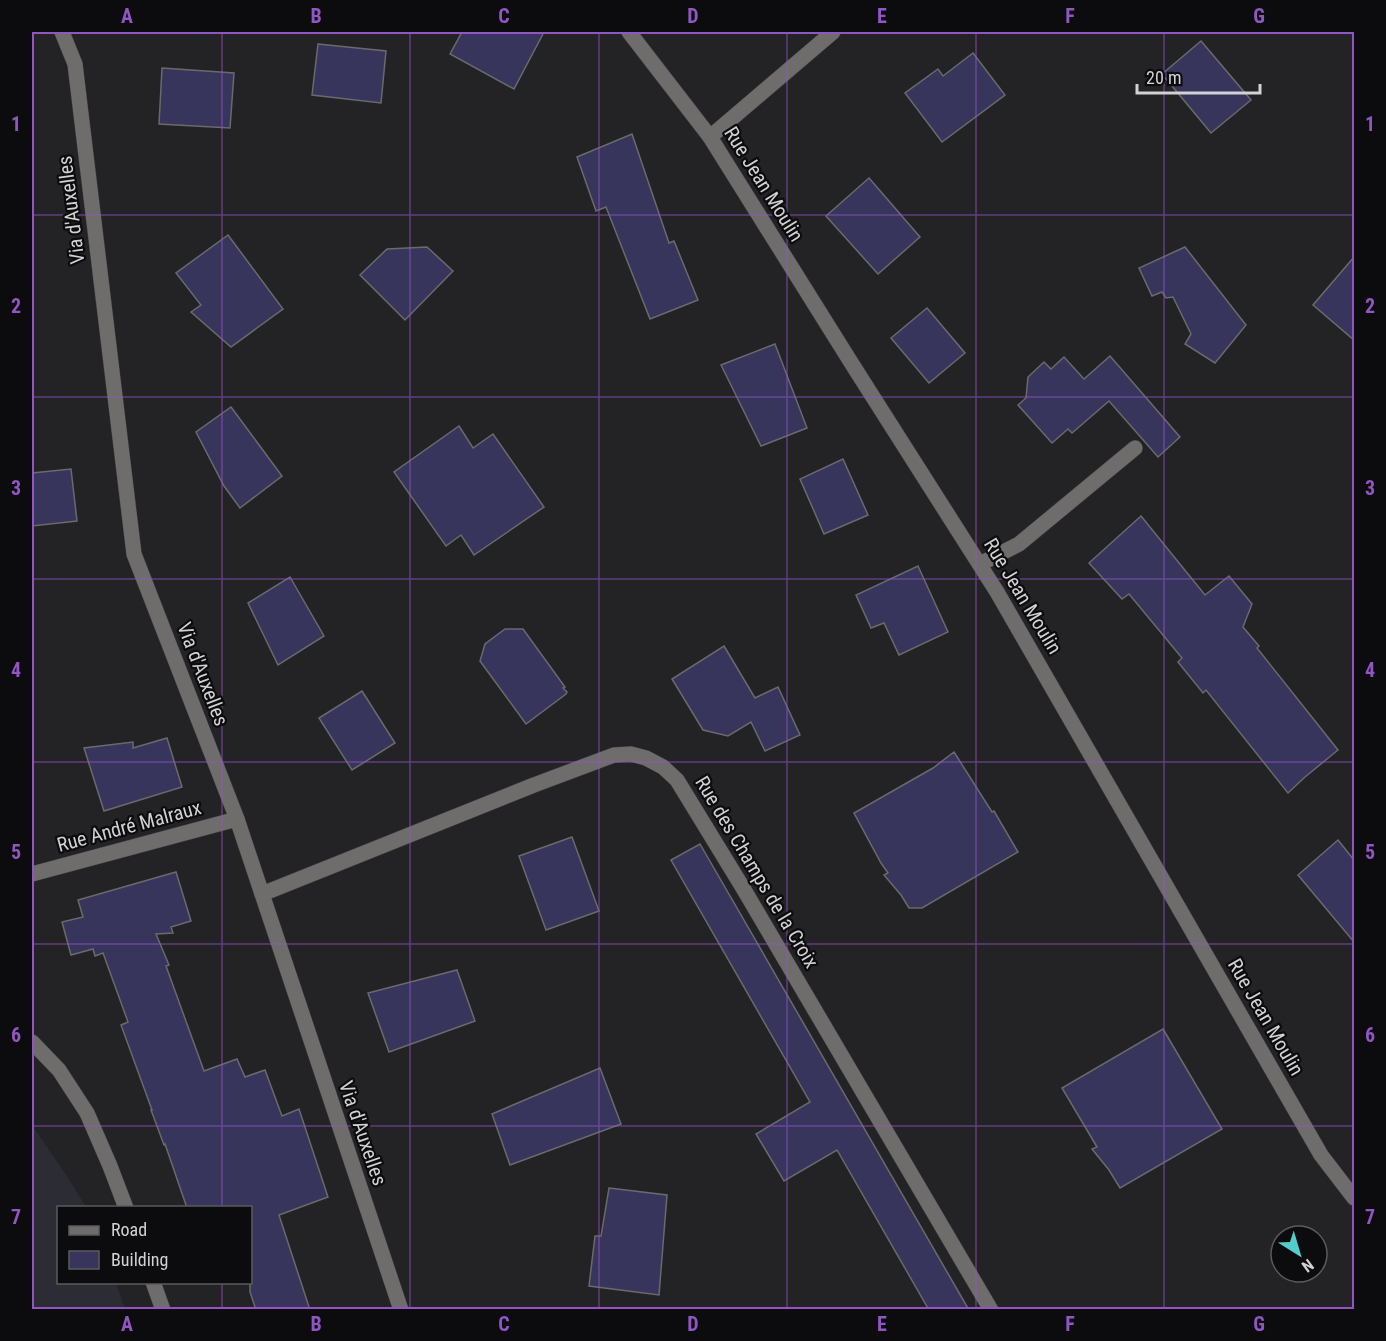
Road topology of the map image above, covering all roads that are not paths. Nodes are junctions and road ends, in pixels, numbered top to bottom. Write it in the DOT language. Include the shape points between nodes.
graph roads {
  1 [pos="62,32"];
  2 [pos="629,32"];
  3 [pos="833,32"];
  4 [pos="710,137"];
  5 [pos="1135,448"];
  6 [pos="980,564"];
  7 [pos="237,819"];
  8 [pos="32,874"];
  9 [pos="262,894"];
  10 [pos="32,1042"];
  11 [pos="1354,1198"];
  12 [pos="125,1206"];
  13 [pos="154,1284"];
  14 [pos="163,1310"];
  15 [pos="401,1310"];
  16 [pos="991,1310"];
  1 -- 7 [label="street, Via d'Auxelles" via="75,64 134,554"];
  2 -- 4 [label="street, Rue Jean Moulin"];
  3 -- 4 [label="street"];
  4 -- 6 [label="street, Rue Jean Moulin"];
  5 -- 6 [label="street" via="1018,544"];
  6 -- 11 [label="street, Rue Jean Moulin" via="1321,1155"];
  7 -- 8 [label="street, Rue André Malraux"];
  7 -- 9 [label="street, Via d'Auxelles"];
  9 -- 15 [label="street, Via d'Auxelles"];
  9 -- 16 [label="street, Rue des Champs de la Croix" via="614,755 631,754 663,767 689,799"];
  10 -- 12 [label="street" via="59,1070 87,1113"];
  13 -- 14 [label="street"];
}
